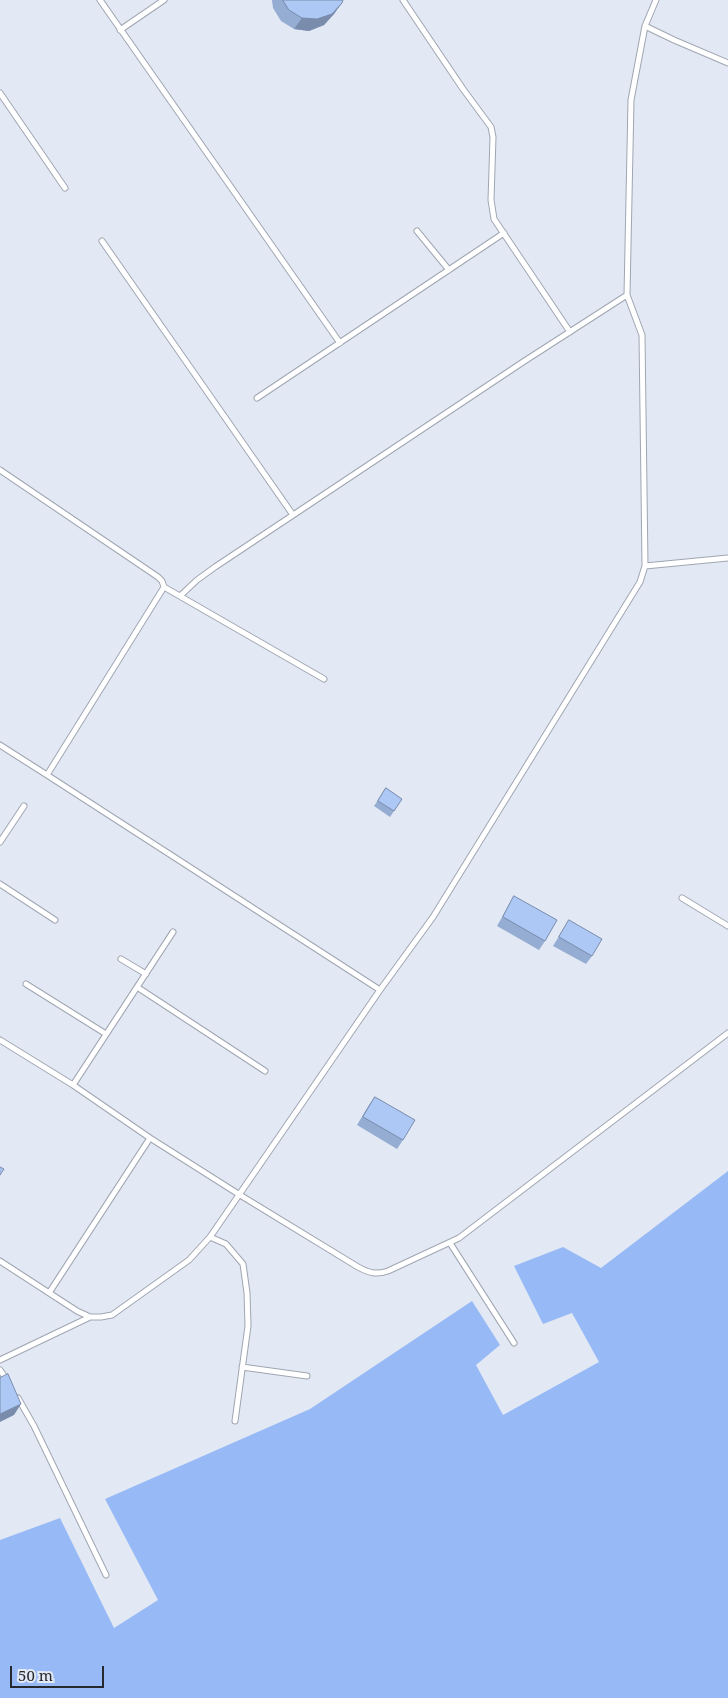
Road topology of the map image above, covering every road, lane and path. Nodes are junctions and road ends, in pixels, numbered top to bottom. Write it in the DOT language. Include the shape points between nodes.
graph roads {
  1 [pos="100,0"];
  2 [pos="164,0"];
  3 [pos="403,0"];
  4 [pos="656,0"];
  5 [pos="645,26"];
  6 [pos="120,30"];
  7 [pos="728,63"];
  8 [pos="0,93"];
  9 [pos="65,188"];
  10 [pos="417,231"];
  11 [pos="504,233"];
  12 [pos="102,240"];
  13 [pos="449,270"];
  14 [pos="627,296"];
  15 [pos="570,332"];
  16 [pos="340,343"];
  17 [pos="257,398"];
  18 [pos="0,470"];
  19 [pos="293,515"];
  20 [pos="728,558"];
  21 [pos="645,566"];
  22 [pos="164,586"];
  23 [pos="180,596"];
  24 [pos="324,679"];
  25 [pos="0,745"];
  26 [pos="47,775"];
  27 [pos="24,806"];
  28 [pos="0,842"];
  29 [pos="0,884"];
  30 [pos="682,898"];
  31 [pos="55,920"];
  32 [pos="728,926"];
  33 [pos="173,932"];
  34 [pos="121,959"];
  35 [pos="146,974"];
  36 [pos="26,984"];
  37 [pos="137,987"];
  38 [pos="380,990"];
  39 [pos="728,1033"];
  40 [pos="106,1034"];
  41 [pos="0,1040"];
  42 [pos="265,1071"];
  43 [pos="73,1085"];
  44 [pos="150,1138"];
  45 [pos="240,1195"];
  46 [pos="210,1238"];
  47 [pos="450,1243"];
  48 [pos="0,1261"];
  49 [pos="49,1293"];
  50 [pos="90,1316"];
  51 [pos="514,1343"];
  52 [pos="0,1360"];
  53 [pos="242,1367"];
  54 [pos="0,1370"];
  55 [pos="307,1376"];
  56 [pos="9,1383"];
  57 [pos="13,1390"];
  58 [pos="235,1421"];
  59 [pos="106,1575"];
  1 -- 6 [label="lane"];
  2 -- 6 [label="lane"];
  3 -- 11 [label="lane" via="491,127 491,200 494,219"];
  4 -- 5 [label="lane"];
  5 -- 7 [label="lane"];
  5 -- 14 [label="lane" via="631,100"];
  6 -- 16 [label="lane"];
  8 -- 9 [label="lane"];
  10 -- 13 [label="lane"];
  11 -- 13 [label="lane"];
  11 -- 15 [label="lane"];
  12 -- 19 [label="lane"];
  13 -- 16 [label="lane"];
  14 -- 15 [label="lane"];
  14 -- 21 [label="lane" via="642,335"];
  15 -- 19 [label="lane"];
  16 -- 17 [label="lane"];
  18 -- 22 [label="lane" via="158,577"];
  19 -- 23 [label="lane" via="196,580"];
  20 -- 21 [label="lane"];
  21 -- 38 [label="lane" via="640,582 433,917"];
  22 -- 23 [label="lane"];
  22 -- 26 [label="lane"];
  23 -- 24 [label="lane"];
  25 -- 26 [label="lane"];
  26 -- 38 [label="lane"];
  27 -- 28 [label="lane"];
  29 -- 31 [label="lane"];
  30 -- 32 [label="lane"];
  33 -- 35 [label="lane"];
  34 -- 35 [label="lane"];
  35 -- 37 [label="lane"];
  36 -- 40 [label="lane"];
  37 -- 40 [label="lane"];
  37 -- 42 [label="lane"];
  38 -- 45 [label="lane"];
  39 -- 47 [label="lane"];
  40 -- 43 [label="lane"];
  41 -- 43 [label="lane"];
  43 -- 44 [label="lane"];
  44 -- 45 [label="lane"];
  44 -- 49 [label="lane"];
  45 -- 46 [label="lane"];
  45 -- 47 [label="lane" via="370,1273 388,1272"];
  46 -- 50 [label="lane" via="189,1260 112,1315"];
  46 -- 53 [label="lane" via="226,1244 243,1264 248,1326"];
  47 -- 51 [label="lane"];
  48 -- 49 [label="lane"];
  49 -- 50 [label="lane"];
  50 -- 52 [label="lane"];
  53 -- 55 [label="lane"];
  53 -- 58 [label="lane"];
  54 -- 56 [label="lane"];
  57 -- 59 [label="lane" via="34,1426"];
}
